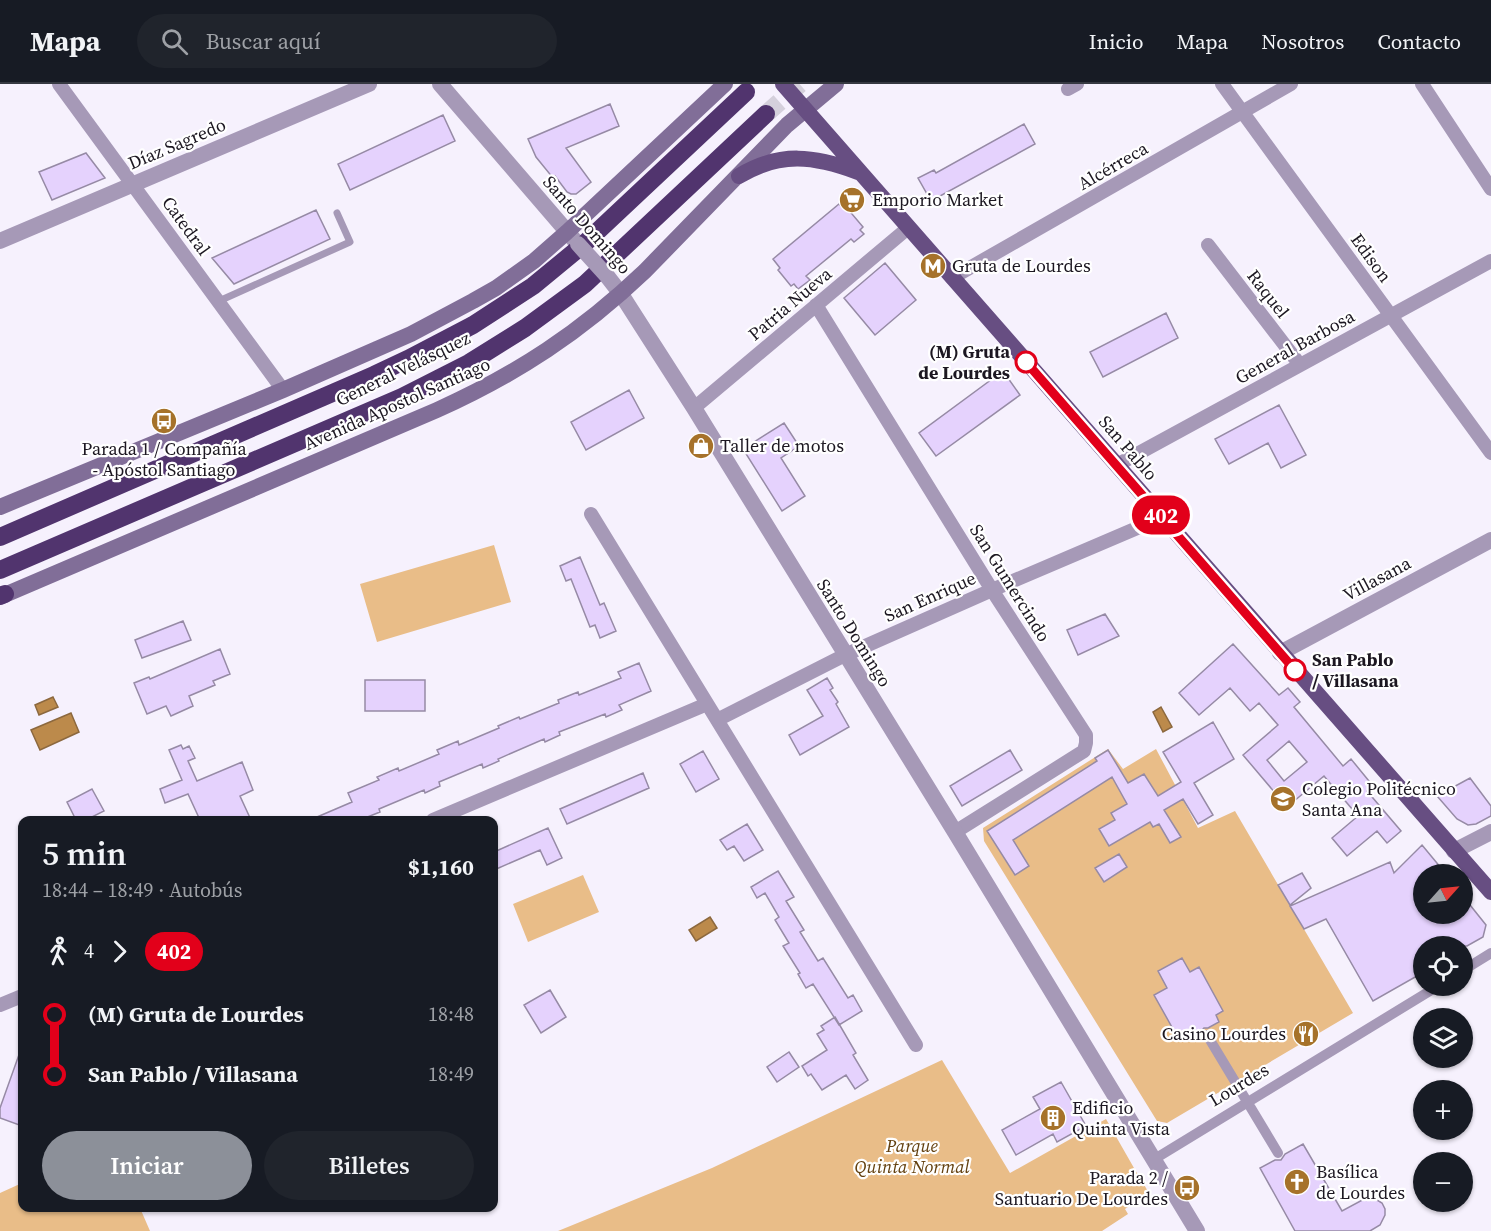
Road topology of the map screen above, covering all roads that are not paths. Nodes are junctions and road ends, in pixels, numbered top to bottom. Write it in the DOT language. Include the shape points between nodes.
graph roads {
  1 [pos="59,84"];
  2 [pos="369,84"];
  3 [pos="440,84"];
  4 [pos="725,84"];
  5 [pos="783,84"];
  6 [pos="836,84"];
  7 [pos="1222,84"];
  8 [pos="1291,84"];
  9 [pos="1422,84"];
  10 [pos="746,92"];
  11 [pos="806,109"];
  12 [pos="1243,112"];
  13 [pos="766,114"];
  14 [pos="860,172"];
  15 [pos="739,176"];
  16 [pos="133,184"];
  17 [pos="1491,189"];
  18 [pos="337,213"];
  19 [pos="908,228"];
  20 [pos="572,238"];
  21 [pos="0,241"];
  22 [pos="1208,245"];
  23 [pos="1491,261"];
  24 [pos="952,278"];
  25 [pos="621,294"];
  26 [pos="219,301"];
  27 [pos="816,305"];
  28 [pos="1391,316"];
  29 [pos="1300,365"];
  30 [pos="283,390"];
  31 [pos="694,408"];
  32 [pos="1491,453"];
  33 [pos="1117,465"];
  34 [pos="0,507"];
  35 [pos="591,514"];
  36 [pos="1163,518"];
  37 [pos="0,537"];
  38 [pos="1491,540"];
  39 [pos="0,570"];
  40 [pos="992,590"];
  41 [pos="2,596"];
  42 [pos="1281,653"];
  43 [pos="845,655"];
  44 [pos="707,704"];
  45 [pos="717,720"];
  46 [pos="442,816"];
  47 [pos="955,832"];
  48 [pos="1491,832"];
  49 [pos="1454,851"];
  50 [pos="1491,892"];
  51 [pos="1491,953"];
  52 [pos="1473,964"];
  53 [pos="1422,996"];
  54 [pos="18,998"];
  55 [pos="0,1005"];
  56 [pos="1207,1035"];
  57 [pos="916,1045"];
  58 [pos="1248,1102"];
  59 [pos="1278,1153"];
  60 [pos="1153,1160"];
  61 [pos="1197,1231"];
  1 -- 16 [label="street, Catedral"];
  2 -- 16 [label="street, Díaz Sagredo"];
  3 -- 20 [label="street, Santo Domingo"];
  4 -- 20 [label="main road"];
  5 -- 11 [label="main road, San Pablo"];
  6 -- 11 [label="main road, Avenida Apostol Santiago"];
  7 -- 12 [label="street, Edison"];
  8 -- 12 [label="street, Alcérreca"];
  9 -- 17 [label="street"];
  10 -- 37 [label="highway, General Velásquez" via="584,244 533,286 473,325 374,375"];
  11 -- 14 [label="main road, San Pablo"];
  11 -- 15 [label="main road, Avenida Apostol Santiago"];
  12 -- 24 [label="street, Alcérreca"];
  12 -- 28 [label="street, Edison"];
  13 -- 39 [label="highway, General Velásquez" via="585,284 478,357 402,397"];
  14 -- 15 [label="main road" via="829,162 790,158 763,163"];
  14 -- 19 [label="main road, San Pablo"];
  15 -- 25 [label="main road, Avenida Apostol Santiago"];
  16 -- 21 [label="street, Díaz Sagredo"];
  16 -- 26 [label="street, Catedral"];
  18 -- 26 [label="lane" via="350,242"];
  19 -- 24 [label="main road, San Pablo"];
  19 -- 27 [label="street, Patria Nueva"];
  20 -- 25 [label="street, Santo Domingo, bridge"];
  20 -- 30 [label="main road" via="442,319"];
  22 -- 29 [label="street, Raquel"];
  23 -- 28 [label="street, General Barbosa"];
  24 -- 33 [label="main road, San Pablo"];
  25 -- 31 [label="street, Santo Domingo"];
  25 -- 41 [label="main road, Avenida Apostol Santiago" via="547,351 472,394"];
  26 -- 30 [label="street, Catedral"];
  27 -- 31 [label="street, Patria Nueva"];
  27 -- 40 [label="street, San Gumercindo"];
  28 -- 29 [label="street, General Barbosa"];
  28 -- 32 [label="street, Edison"];
  29 -- 33 [label="street, General Barbosa"];
  30 -- 34 [label="main road"];
  31 -- 43 [label="street, Santo Domingo"];
  33 -- 36 [label="main road, San Pablo"];
  35 -- 44 [label="street"];
  36 -- 40 [label="street, San Enrique"];
  36 -- 42 [label="main road, San Pablo"];
  38 -- 42 [label="street, Villasana"];
  40 -- 43 [label="street, San Enrique"];
  40 -- 47 [label="street, San Gumercindo" via="1086,735 1086,744 1083,751"];
  42 -- 49 [label="main road, San Pablo"];
  43 -- 45 [label="street, San Enrique"];
  43 -- 47 [label="street, Santo Domingo"];
  44 -- 45 [label="street"];
  44 -- 46 [label="street"];
  45 -- 57 [label="street"];
  47 -- 60 [label="street, Santo Domingo"];
  48 -- 49 [label="street"];
  49 -- 50 [label="main road, San Pablo"];
  51 -- 52 [label="street"];
  53 -- 58 [label="street, Lourdes"];
  54 -- 55 [label="street"];
  56 -- 58 [label="street"];
  58 -- 59 [label="street"];
  58 -- 60 [label="street, Lourdes"];
  60 -- 61 [label="street, Santo Domingo"];
}
